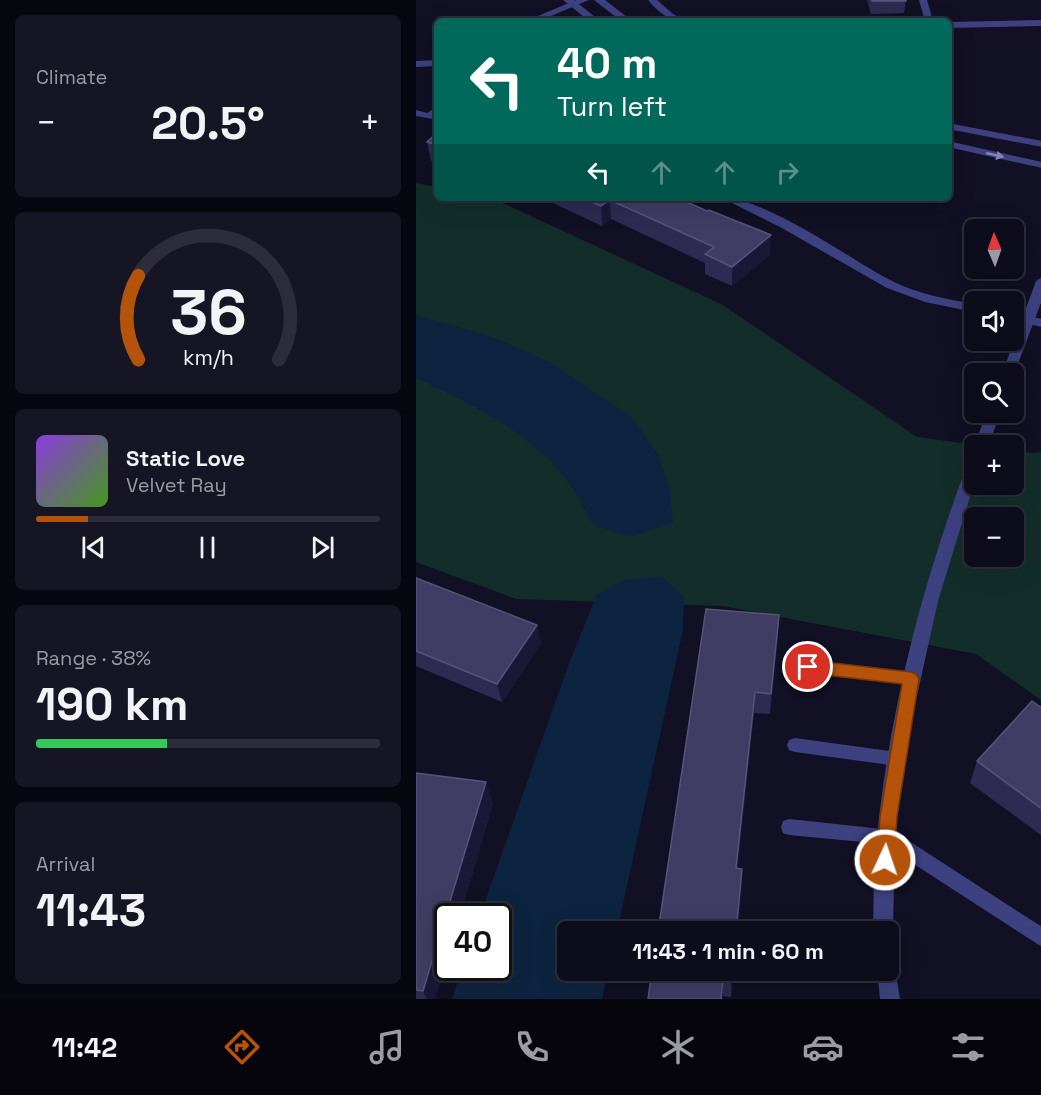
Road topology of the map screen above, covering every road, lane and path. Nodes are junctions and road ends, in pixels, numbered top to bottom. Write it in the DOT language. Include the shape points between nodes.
graph roads {
  1 [pos="584,0"];
  2 [pos="599,0"];
  3 [pos="652,0"];
  4 [pos="923,0"];
  5 [pos="570,2"];
  6 [pos="537,18"];
  7 [pos="591,18"];
  8 [pos="623,18"];
  9 [pos="675,18"];
  10 [pos="928,18"];
  11 [pos="1042,23"];
  12 [pos="952,25"];
  13 [pos="434,63"];
  14 [pos="416,64"];
  15 [pos="416,113"];
  16 [pos="434,113"];
  17 [pos="952,127"];
  18 [pos="1042,144"];
  19 [pos="952,145"];
  20 [pos="1042,165"];
  21 [pos="734,201"];
  22 [pos="1042,281"];
  23 [pos="964,306"];
  24 [pos="1035,322"];
  25 [pos="1014,363"];
  26 [pos="964,491"];
  27 [pos="808,667"];
  28 [pos="911,679"];
  29 [pos="795,745"];
  30 [pos="897,759"];
  31 [pos="789,827"];
  32 [pos="886,836"];
  33 [pos="883,921"];
  34 [pos="1042,939"];
  35 [pos="888,981"];
  36 [pos="890,999"];
  1 -- 5 [label="street"];
  2 -- 8 [label="street"];
  3 -- 9 [label="lane"];
  4 -- 10 [label="lane"];
  5 -- 6 [label="street"];
  5 -- 7 [label="street"];
  11 -- 12 [label="lane"];
  13 -- 14 [label="street"];
  15 -- 16 [label="street" via="429,117"];
  17 -- 18 [label="street"];
  19 -- 20 [label="street, one-way"];
  21 -- 23 [label="street" via="784,224 891,285"];
  22 -- 24 [label="street"];
  24 -- 25 [label="street"];
  26 -- 28 [label="street"];
  27 -- 28 [label="lane"];
  28 -- 30 [label="street"];
  29 -- 30 [label="lane"];
  30 -- 32 [label="street"];
  31 -- 32 [label="lane"];
  32 -- 33 [label="street"];
  32 -- 34 [label="lane"];
  35 -- 36 [label="street"];
}
